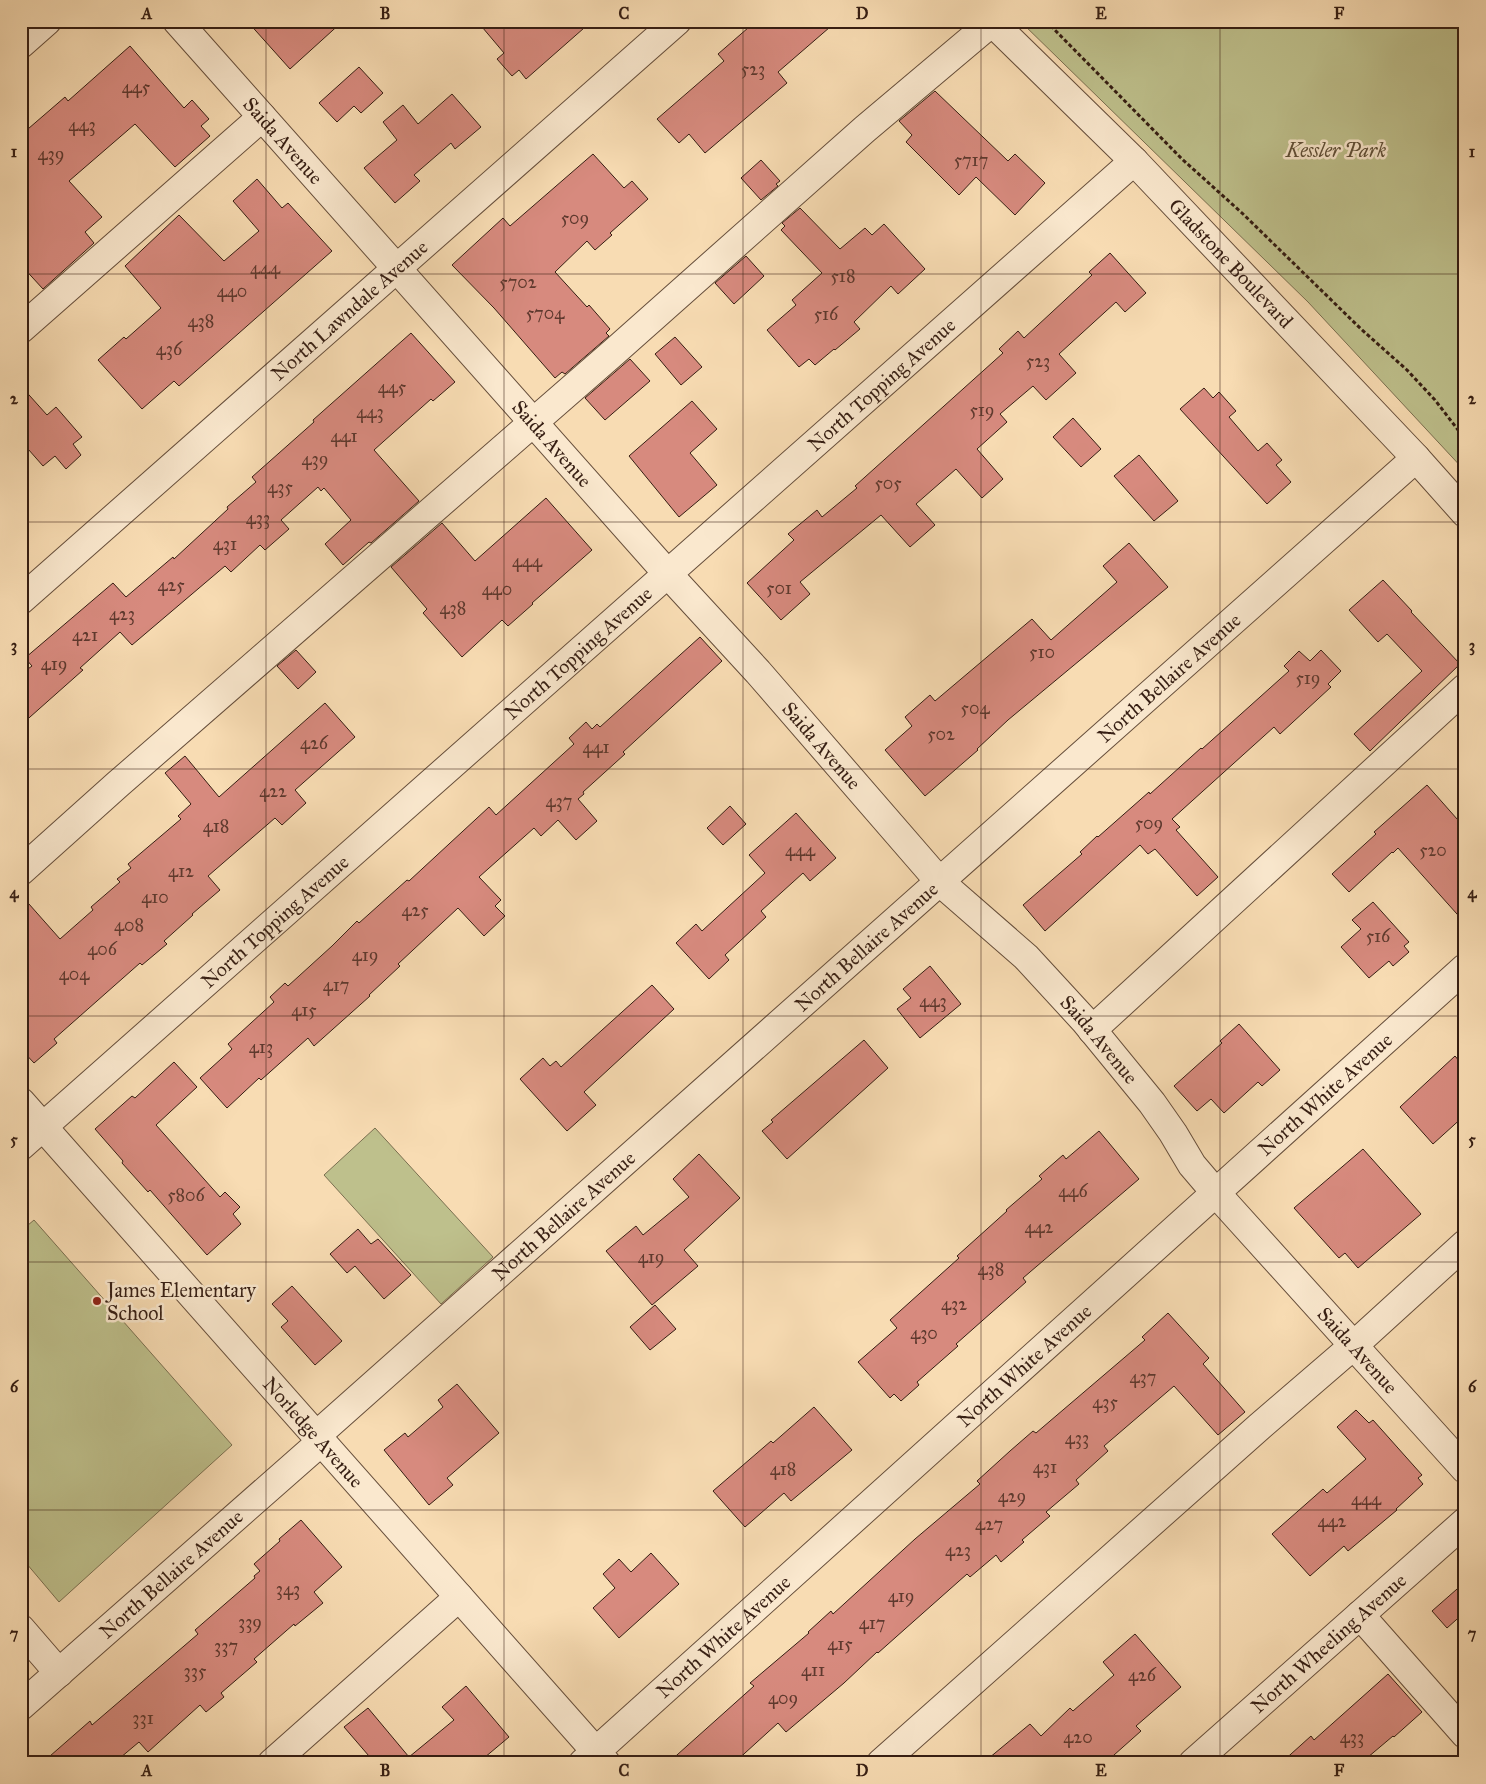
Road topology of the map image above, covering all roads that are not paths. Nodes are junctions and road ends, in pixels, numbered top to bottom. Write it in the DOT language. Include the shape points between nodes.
graph roads {
  1 [pos="47,21"];
  2 [pos="177,21"];
  3 [pos="677,21"];
  4 [pos="992,22"];
  5 [pos="21,44"];
  6 [pos="262,117"];
  7 [pos="1134,161"];
  8 [pos="396,269"];
  9 [pos="21,329"];
  10 [pos="533,422"];
  11 [pos="1416,458"];
  12 [pos="1465,512"];
  13 [pos="667,573"];
  14 [pos="21,600"];
  15 [pos="1465,688"];
  16 [pos="21,871"];
  17 [pos="940,882"];
  18 [pos="1465,968"];
  19 [pos="1092,1030"];
  20 [pos="21,1102"];
  21 [pos="43,1126"];
  22 [pos="21,1146"];
  23 [pos="1215,1192"];
  24 [pos="1465,1244"];
  25 [pos="1353,1346"];
  26 [pos="319,1438"];
  27 [pos="1465,1470"];
  28 [pos="1465,1522"];
  29 [pos="459,1597"];
  30 [pos="1360,1615"];
  31 [pos="22,1630"];
  32 [pos="59,1673"];
  33 [pos="21,1706"];
  34 [pos="1465,1734"];
  35 [pos="595,1759"];
  36 [pos="272,1763"];
  37 [pos="881,1763"];
  38 [pos="1193,1763"];
  1 -- 5 [label="street"];
  2 -- 6 [label="street, Saida Avenue"];
  3 -- 8 [label="street, North Lawndale Avenue"];
  4 -- 7 [label="street, Gladstone Boulevard"];
  4 -- 10 [label="street" via="865,129"];
  6 -- 8 [label="street, Saida Avenue"];
  6 -- 9 [label="street"];
  7 -- 11 [label="street, Gladstone Boulevard"];
  7 -- 13 [label="street, North Topping Avenue"];
  8 -- 10 [label="street, Saida Avenue"];
  8 -- 14 [label="street, North Lawndale Avenue"];
  10 -- 13 [label="street, Saida Avenue"];
  10 -- 16 [label="street"];
  11 -- 12 [label="street, Gladstone Boulevard"];
  11 -- 17 [label="street, North Bellaire Avenue"];
  13 -- 17 [label="street, Saida Avenue" via="758,672"];
  13 -- 21 [label="street, North Topping Avenue"];
  15 -- 19 [label="street"];
  17 -- 19 [label="street, Saida Avenue" via="1026,957"];
  17 -- 26 [label="street, North Bellaire Avenue"];
  18 -- 23 [label="street, North White Avenue"];
  19 -- 23 [label="street, Saida Avenue" via="1152,1103 1192,1165"];
  20 -- 21 [label="street, Norledge Avenue"];
  21 -- 22 [label="street, North Topping Avenue"];
  21 -- 26 [label="street, Norledge Avenue"];
  23 -- 25 [label="street, Saida Avenue"];
  23 -- 35 [label="street, North White Avenue"];
  24 -- 25 [label="street"];
  25 -- 27 [label="street, Saida Avenue"];
  25 -- 37 [label="street"];
  26 -- 29 [label="street, Norledge Avenue"];
  26 -- 32 [label="street, North Bellaire Avenue"];
  28 -- 30 [label="street, North Wheeling Avenue"];
  29 -- 35 [label="street, Norledge Avenue"];
  29 -- 36 [label="street"];
  30 -- 34 [label="street"];
  30 -- 38 [label="street, North Wheeling Avenue"];
  31 -- 32 [label="street"];
  32 -- 33 [label="street, North Bellaire Avenue"];
}
